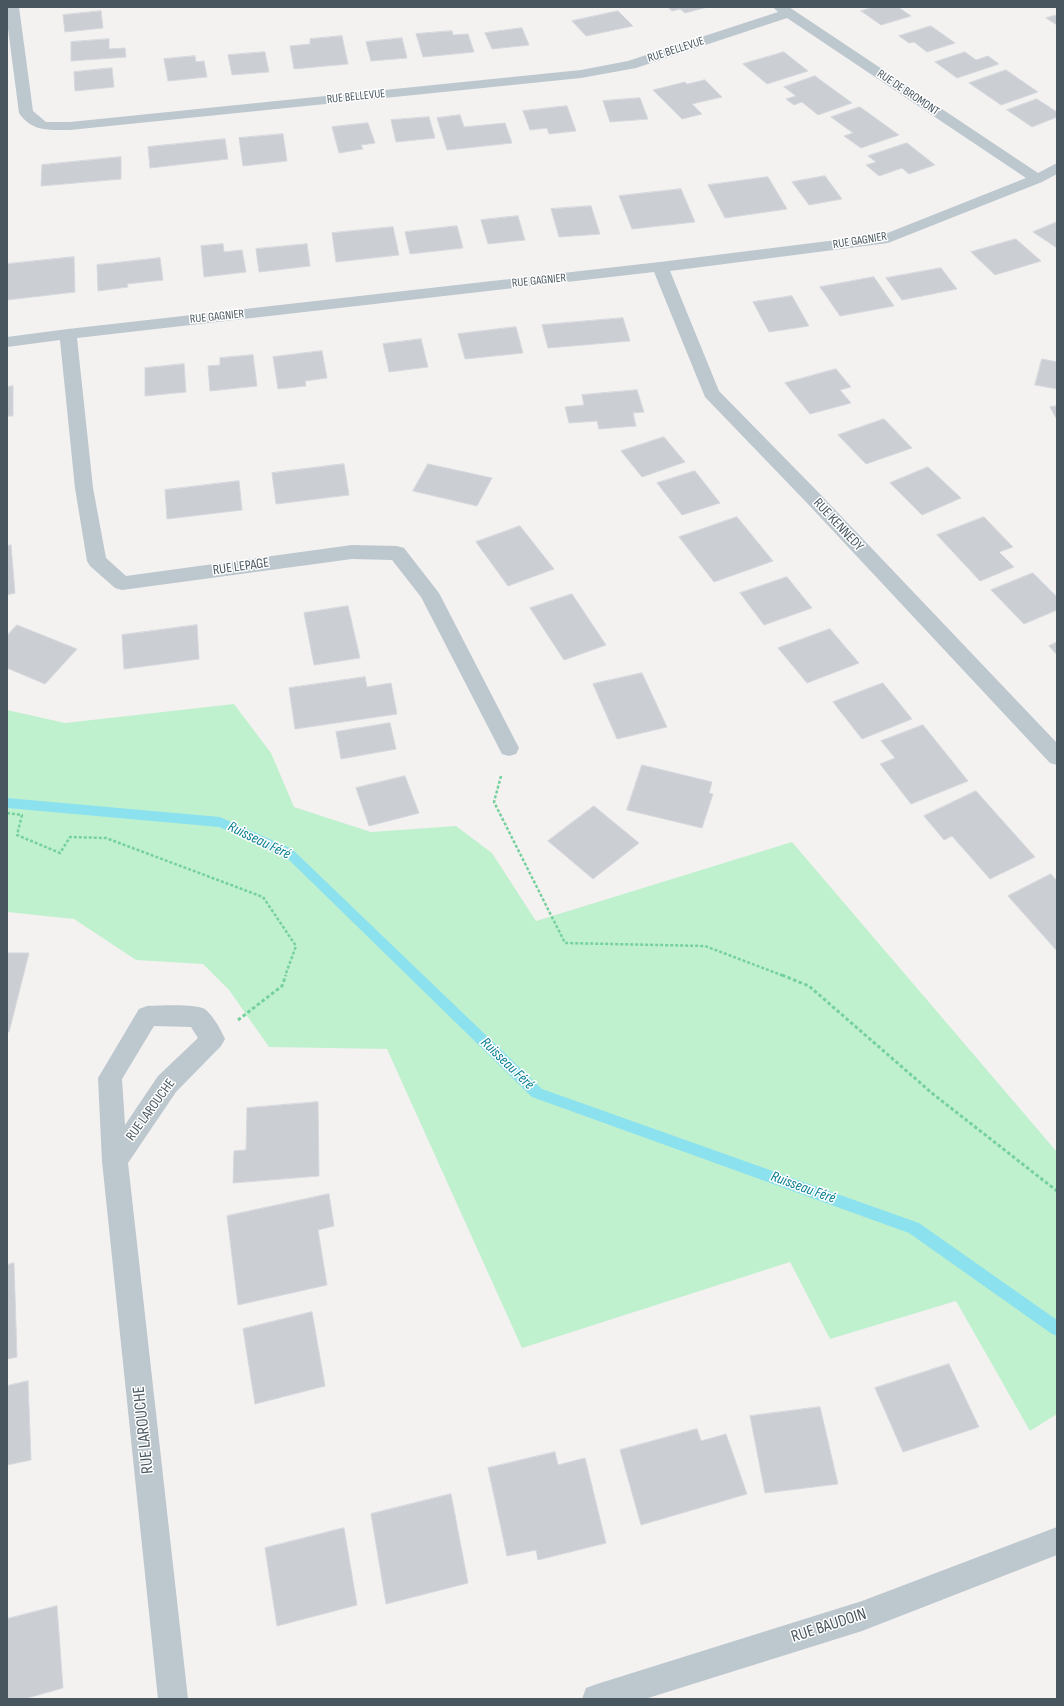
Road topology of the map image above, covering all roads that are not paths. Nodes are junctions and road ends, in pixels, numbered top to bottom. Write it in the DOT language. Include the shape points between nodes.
graph roads {
  1 [pos="12,7"];
  2 [pos="784,10"];
  3 [pos="1057,168"];
  4 [pos="1037,179"];
  5 [pos="660,268"];
  6 [pos="68,334"];
  7 [pos="7,342"];
  8 [pos="509,748"];
  9 [pos="1057,757"];
  10 [pos="115,1161"];
  11 [pos="1057,1541"];
  12 [pos="173,1699"];
  13 [pos="597,1699"];
  1 -- 2 [label="street, RUE BELLEVUE" via="26,113 43,126 70,126 582,74 631,65"];
  2 -- 4 [label="street, RUE DE BROMONT"];
  3 -- 4 [label="street, RUE GAGNIER"];
  4 -- 5 [label="street, RUE GAGNIER" via="888,238"];
  5 -- 6 [label="street, RUE GAGNIER"];
  5 -- 9 [label="street, RUE KENNEDY" via="711,393"];
  6 -- 7 [label="street, RUE GAGNIER"];
  6 -- 8 [label="street, RUE LEPAGE" via="84,488 98,561 122,583 352,552 397,553 430,593"];
  10 -- 10 [label="street, RUE LAROUCHE" via="168,1084 213,1040 197,1017 147,1016 110,1078"];
  10 -- 12 [label="street, RUE LAROUCHE"];
  11 -- 13 [label="street, RUE BAUDOIN" via="862,1616"];
}
